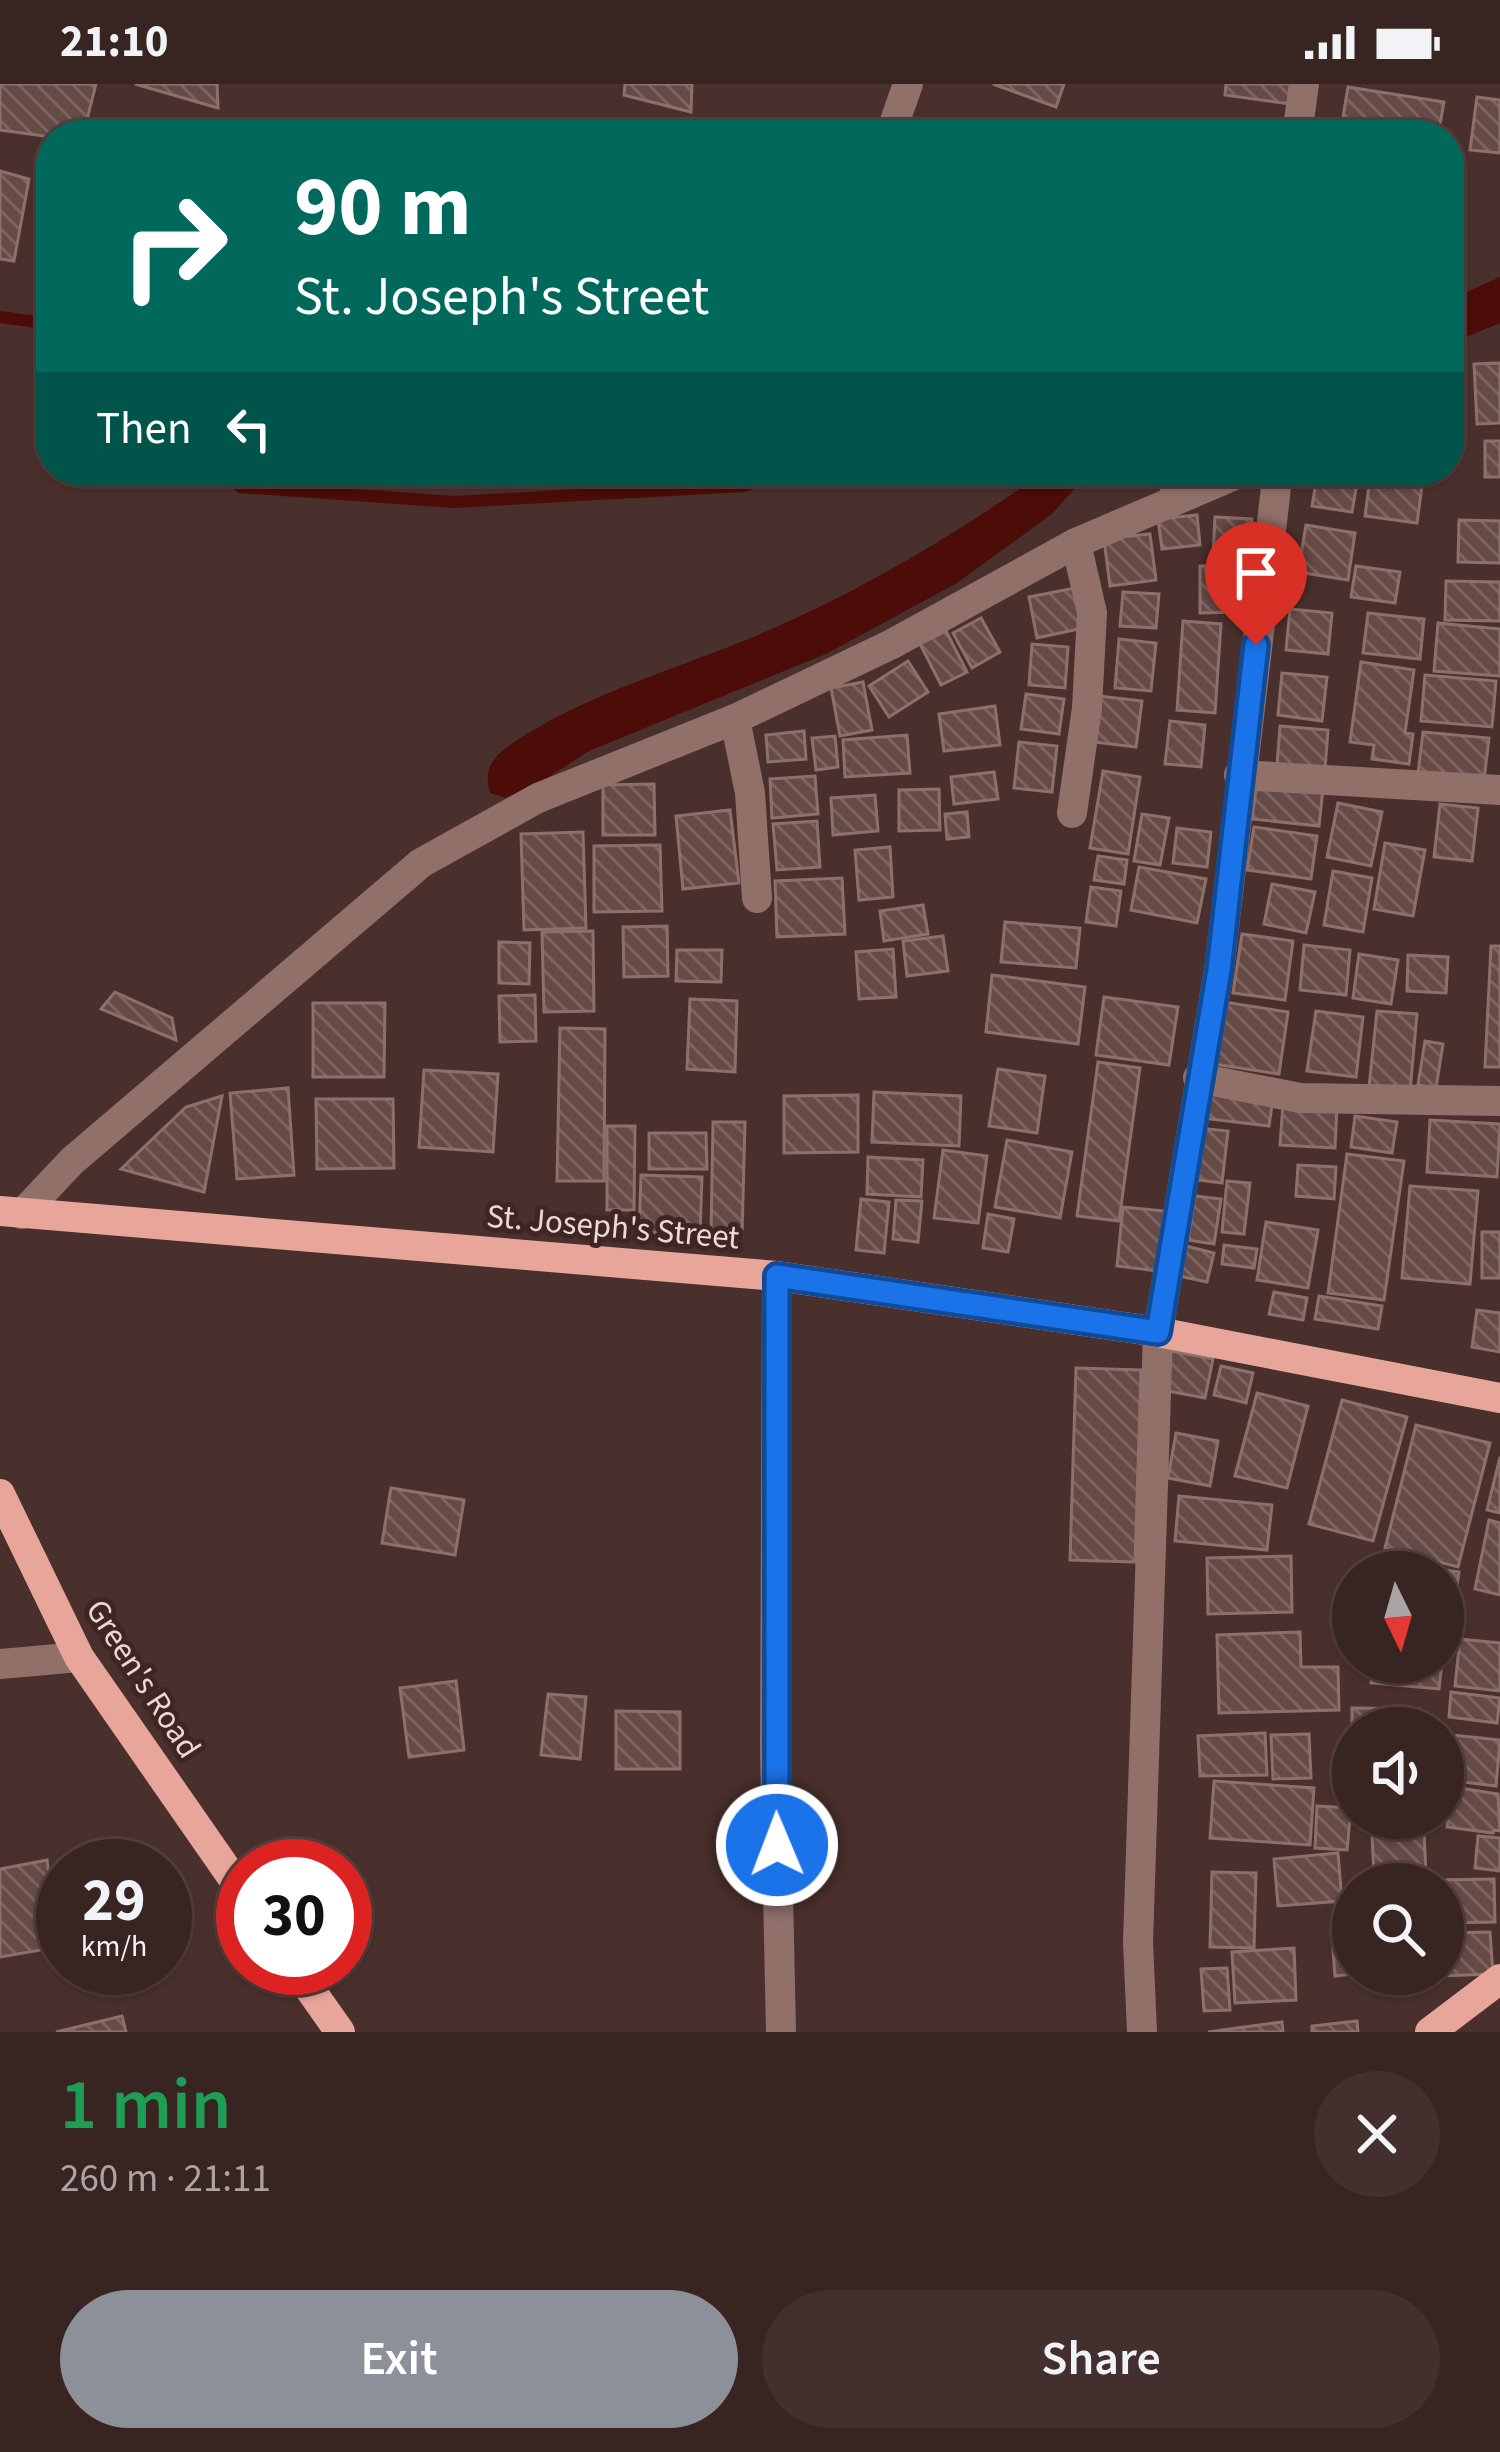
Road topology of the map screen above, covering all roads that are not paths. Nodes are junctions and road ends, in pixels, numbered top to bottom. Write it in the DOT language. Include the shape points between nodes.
graph roads {
  1 [pos="908,84"];
  2 [pos="1304,84"];
  3 [pos="895,120"];
  4 [pos="1300,120"];
  5 [pos="1209,486"];
  6 [pos="1276,486"];
  7 [pos="1076,543"];
  8 [pos="735,719"];
  9 [pos="1240,776"];
  10 [pos="1500,790"];
  11 [pos="1072,813"];
  12 [pos="757,898"];
  13 [pos="1198,1078"];
  14 [pos="1500,1101"];
  15 [pos="11,1212"];
  16 [pos="777,1276"];
  17 [pos="1158,1332"];
  18 [pos="1500,1398"];
  19 [pos="0,1494"];
  20 [pos="79,1657"];
  21 [pos="0,1664"];
  22 [pos="216,1854"];
  23 [pos="1500,1979"];
  24 [pos="314,1995"];
  25 [pos="340,2032"];
  26 [pos="781,2032"];
  27 [pos="1142,2032"];
  28 [pos="1430,2032"];
  1 -- 3 [label="street"];
  2 -- 4 [label="street"];
  5 -- 7 [label="street"];
  6 -- 9 [label="street"];
  7 -- 8 [label="street"];
  7 -- 11 [label="street" via="1092,613"];
  8 -- 12 [label="street"];
  8 -- 15 [label="street" via="538,798 421,863"];
  9 -- 10 [label="street"];
  9 -- 13 [label="street"];
  13 -- 14 [label="street" via="1300,1098"];
  13 -- 17 [label="street"];
  15 -- 16 [label="main road, St. Joseph's Street"];
  16 -- 17 [label="main road, St. Joseph's Street"];
  16 -- 26 [label="street"];
  17 -- 18 [label="main road, St. Joseph's Street"];
  17 -- 27 [label="street" via="1138,1942"];
  19 -- 20 [label="main road, Green's Road"];
  20 -- 21 [label="street"];
  20 -- 22 [label="main road, Green's Road"];
  23 -- 28 [label="main road"];
  24 -- 25 [label="main road"];
}
